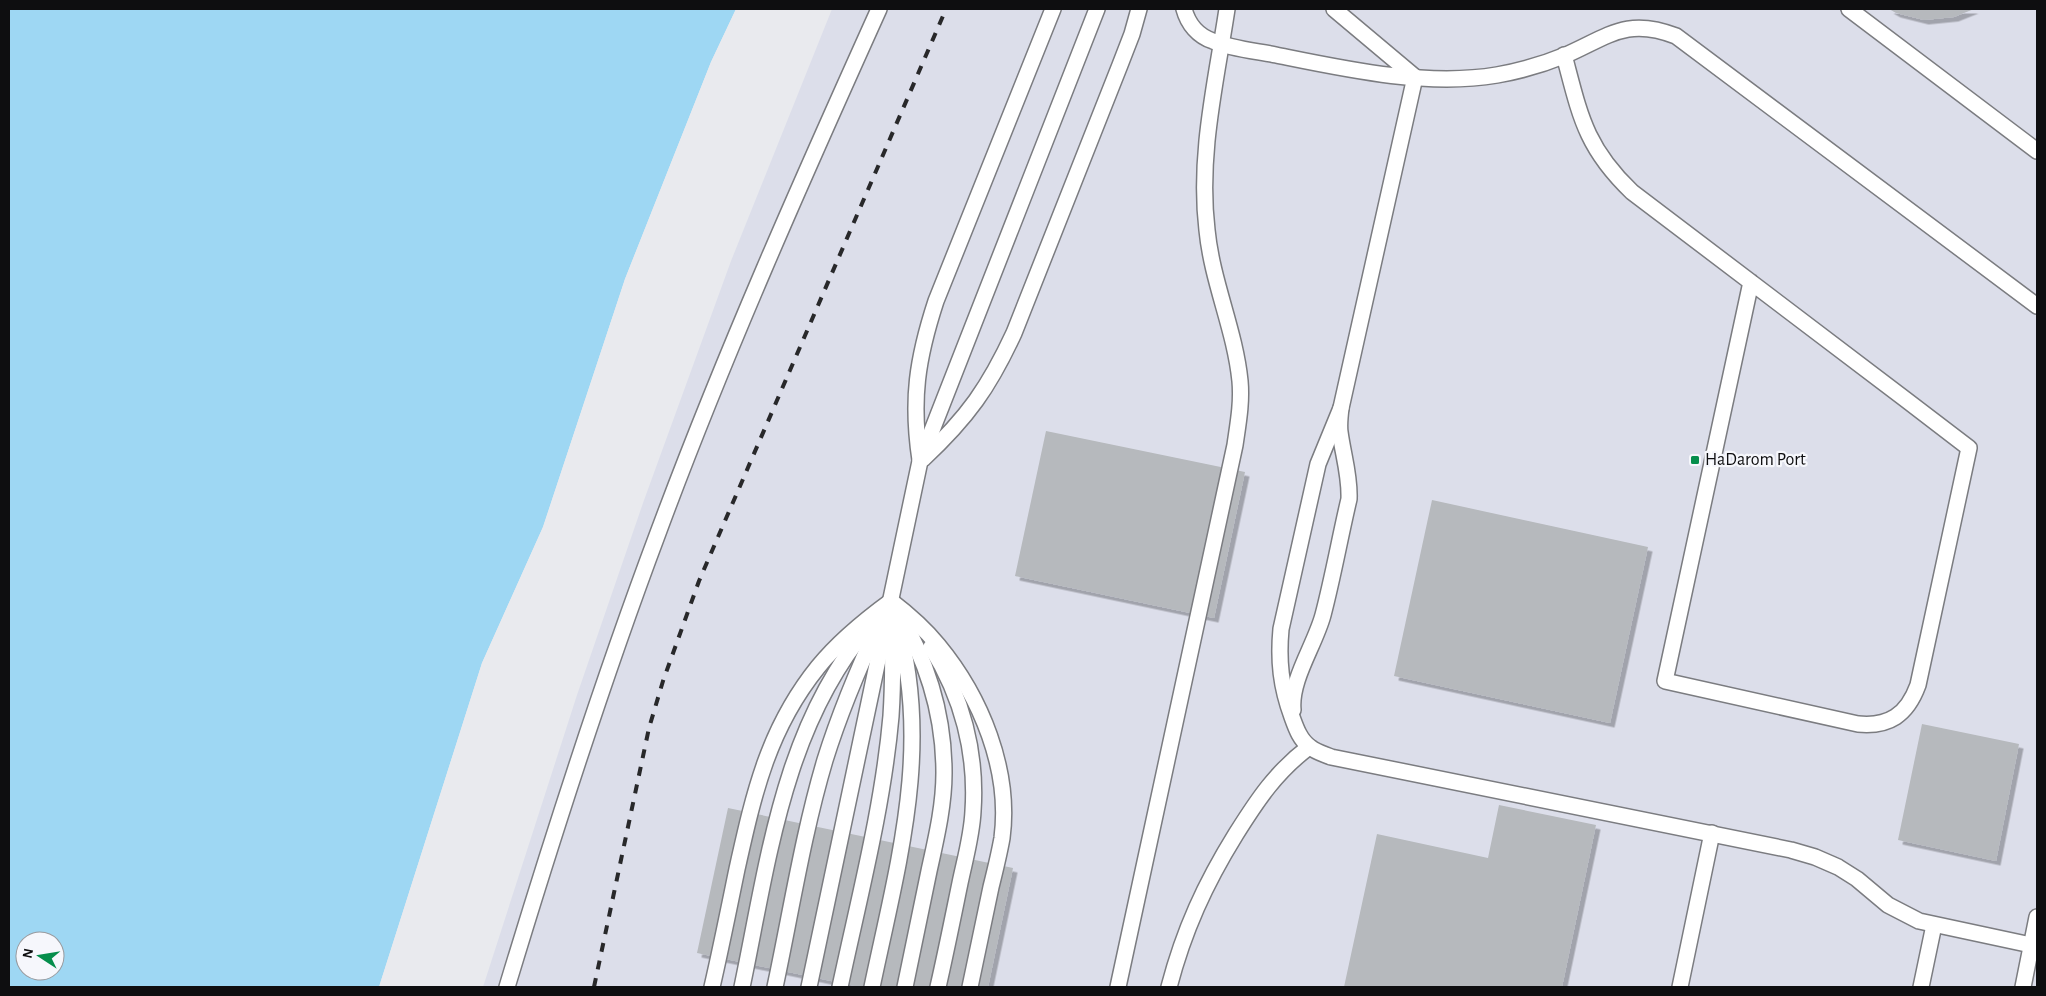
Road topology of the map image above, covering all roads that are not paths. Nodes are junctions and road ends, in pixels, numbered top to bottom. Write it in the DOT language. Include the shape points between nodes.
graph roads {
  1 [pos="879,9"];
  2 [pos="1054,9"];
  3 [pos="1097,9"];
  4 [pos="1139,9"];
  5 [pos="1184,9"];
  6 [pos="1227,9"];
  7 [pos="1334,9"];
  8 [pos="1848,9"];
  9 [pos="1222,44"];
  10 [pos="1564,55"];
  11 [pos="1415,77"];
  12 [pos="2037,151"];
  13 [pos="1750,282"];
  14 [pos="2037,306"];
  15 [pos="1341,408"];
  16 [pos="920,461"];
  17 [pos="891,601"];
  18 [pos="1294,722"];
  19 [pos="1309,747"];
  20 [pos="1712,833"];
  21 [pos="2037,917"];
  22 [pos="1934,925"];
  23 [pos="2031,946"];
  24 [pos="507,987"];
  25 [pos="712,987"];
  26 [pos="742,987"];
  27 [pos="775,987"];
  28 [pos="809,987"];
  29 [pos="840,987"];
  30 [pos="872,987"];
  31 [pos="905,987"];
  32 [pos="938,987"];
  33 [pos="970,987"];
  34 [pos="1118,987"];
  35 [pos="1170,987"];
  36 [pos="1680,987"];
  37 [pos="1921,987"];
  38 [pos="2022,987"];
  1 -- 24 [label="lane" via="789,208 658,532 594,714"];
  2 -- 16 [label="lane" via="924,336 915,402"];
  3 -- 16 [label="lane"];
  4 -- 16 [label="lane" via="1120,65 1001,362 976,403 950,434"];
  5 -- 9 [label="lane" via="1192,27 1201,35"];
  6 -- 9 [label="lane"];
  7 -- 11 [label="lane"];
  8 -- 12 [label="lane"];
  9 -- 11 [label="lane" via="1352,70"];
  9 -- 34 [label="lane" via="1204,163 1204,199 1211,262 1236,355 1240,414"];
  10 -- 11 [label="lane" via="1496,76"];
  10 -- 13 [label="lane" via="1591,142 1612,171 1632,192"];
  10 -- 14 [label="lane" via="1632,27 1647,27 1676,36"];
  11 -- 15 [label="lane"];
  13 -- 13 [label="lane" via="1665,681 1858,724 1884,723 1906,709 1918,685 1969,448"];
  15 -- 18 [label="lane" via="1340,430 1348,468 1348,498 1323,614 1295,688"];
  15 -- 18 [label="lane" via="1318,464 1281,629 1280,675"];
  16 -- 17 [label="lane"];
  17 -- 25 [label="lane" via="859,626 819,667 779,727 763,763 752,801"];
  17 -- 26 [label="lane" via="864,632 820,700 790,770"];
  17 -- 27 [label="lane" via="842,709 825,761"];
  17 -- 28 [label="lane"];
  17 -- 29 [label="lane" via="891,715 884,771"];
  17 -- 30 [label="lane" via="909,677 913,755 904,833"];
  17 -- 31 [label="lane" via="912,635 927,671 938,710 944,766 942,807"];
  17 -- 32 [label="lane" via="932,649 960,706 969,740 973,812"];
  17 -- 33 [label="lane" via="916,621 957,669 986,726 998,769 1002,838"];
  18 -- 19 [label="lane"];
  19 -- 20 [label="lane" via="1331,757"];
  19 -- 35 [label="lane" via="1268,784 1215,868 1185,933"];
  20 -- 22 [label="lane" via="1815,857 1857,879 1904,915"];
  20 -- 36 [label="lane"];
  21 -- 23 [label="lane"];
  22 -- 23 [label="lane"];
  22 -- 37 [label="lane"];
  23 -- 38 [label="lane"];
}
